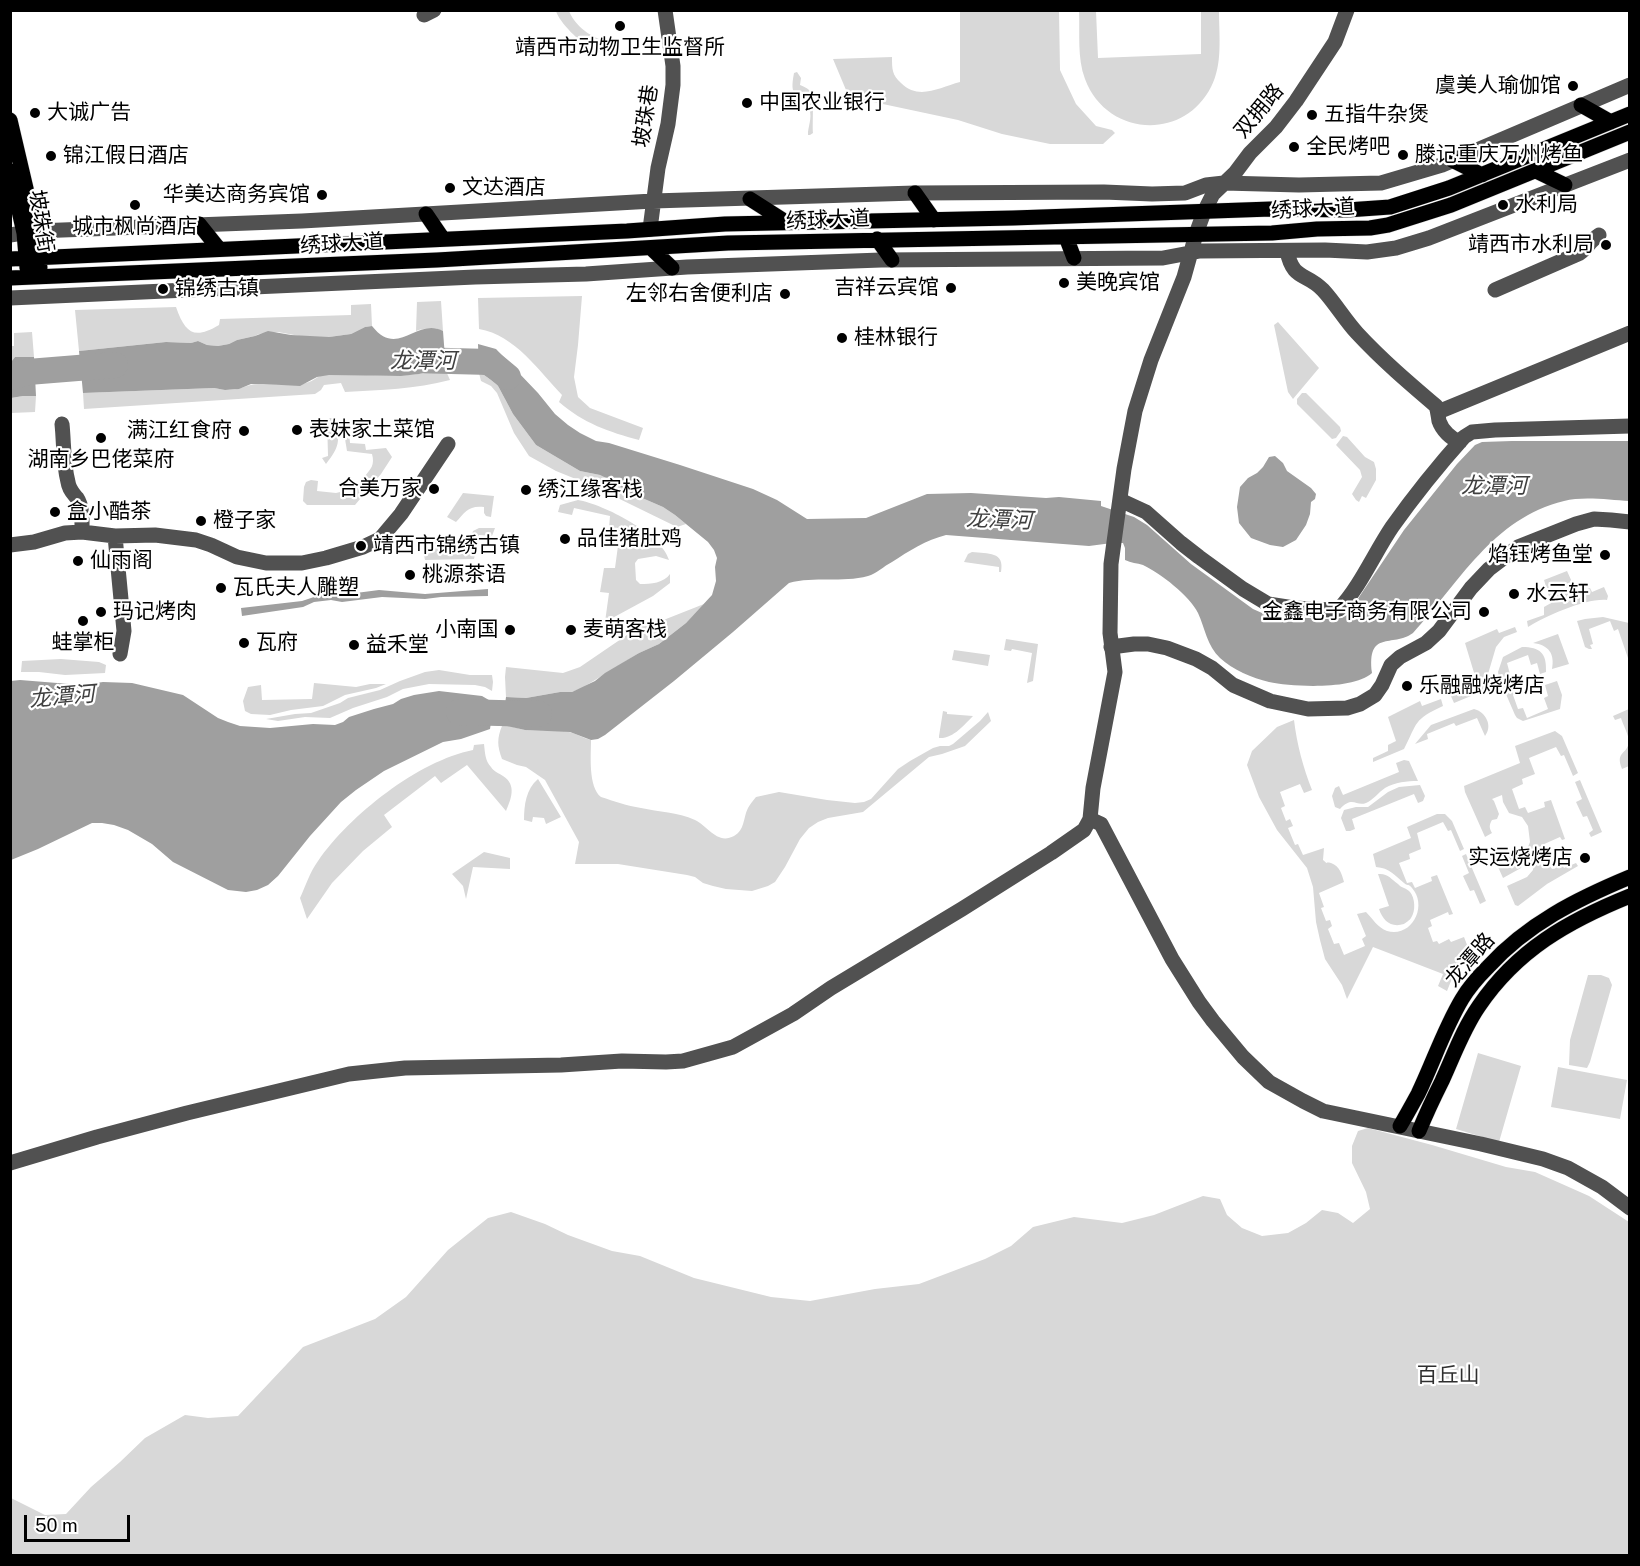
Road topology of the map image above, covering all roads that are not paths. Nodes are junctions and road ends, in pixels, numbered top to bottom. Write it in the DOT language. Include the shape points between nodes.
graph roads {
  1 [pos="666,10"];
  2 [pos="1347,10"];
  3 [pos="1629,85"];
  4 [pos="1581,105"];
  5 [pos="1629,114"];
  6 [pos="10,120"];
  7 [pos="1611,122"];
  8 [pos="1629,133"];
  9 [pos="1452,160"];
  10 [pos="1629,160"];
  11 [pos="10,171"];
  12 [pos="1536,171"];
  13 [pos="1482,175"];
  14 [pos="1224,183"];
  15 [pos="1565,185"];
  16 [pos="915,193"];
  17 [pos="750,199"];
  18 [pos="653,201"];
  19 [pos="1204,212"];
  20 [pos="426,214"];
  21 [pos="934,220"];
  22 [pos="786,222"];
  23 [pos="199,224"];
  24 [pos="650,229"];
  25 [pos="24,233"];
  26 [pos="1196,234"];
  27 [pos="1599,235"];
  28 [pos="1066,237"];
  29 [pos="444,239"];
  30 [pos="877,239"];
  31 [pos="651,248"];
  32 [pos="219,249"];
  33 [pos="1287,251"];
  34 [pos="1191,252"];
  35 [pos="34,258"];
  36 [pos="1074,258"];
  37 [pos="10,259"];
  38 [pos="892,260"];
  39 [pos="672,268"];
  40 [pos="34,277"];
  41 [pos="10,278"];
  42 [pos="1496,290"];
  43 [pos="10,298"];
  44 [pos="1629,333"];
  45 [pos="1438,412"];
  46 [pos="62,424"];
  47 [pos="1629,426"];
  48 [pos="1460,442"];
  49 [pos="448,444"];
  50 [pos="1120,504"];
  51 [pos="1629,522"];
  52 [pos="82,532"];
  53 [pos="115,536"];
  54 [pos="10,545"];
  55 [pos="1112,647"];
  56 [pos="120,654"];
  57 [pos="1090,819"];
  58 [pos="1629,877"];
  59 [pos="1629,896"];
  60 [pos="1400,1126"];
  61 [pos="1419,1131"];
  62 [pos="10,1163"];
  63 [pos="1629,1208"];
  1 -- 18 [label="street, 坡珠巷" via="673,85"];
  2 -- 14 [label="street, 双拥路" via="1335,42 1296,101"];
  3 -- 4 [label="street"];
  4 -- 7 [label="main road"];
  4 -- 9 [label="street"];
  5 -- 7 [label="main road, 绣球大道"];
  6 -- 25 [label="main road, 坡珠街"];
  7 -- 13 [label="main road, 绣球大道"];
  8 -- 12 [label="main road, 绣球大道"];
  9 -- 13 [label="main road"];
  9 -- 14 [label="street" via="1380,183"];
  10 -- 15 [label="street"];
  11 -- 25 [label="main road, 坡珠街"];
  12 -- 15 [label="main road"];
  12 -- 26 [label="main road, 绣球大道" via="1388,225"];
  13 -- 19 [label="main road, 绣球大道" via="1390,207"];
  14 -- 16 [label="street" via="1185,193"];
  14 -- 19 [label="street, 双拥路"];
  15 -- 33 [label="street" via="1396,248 1367,252"];
  16 -- 17 [label="street"];
  16 -- 21 [label="main road"];
  17 -- 18 [label="street"];
  17 -- 22 [label="main road"];
  18 -- 20 [label="street"];
  18 -- 24 [label="street, 坡珠巷"];
  19 -- 21 [label="main road, 绣球大道"];
  19 -- 26 [label="street, 双拥路"];
  20 -- 23 [label="street"];
  20 -- 29 [label="main road"];
  21 -- 22 [label="main road, 绣球大道"];
  22 -- 24 [label="main road, 绣球大道"];
  23 -- 25 [label="street"];
  23 -- 32 [label="main road"];
  24 -- 29 [label="main road, 绣球大道"];
  25 -- 35 [label="main road, 坡珠街"];
  26 -- 28 [label="main road, 绣球大道"];
  26 -- 34 [label="street, 双拥路"];
  27 -- 42 [label="street" via="1580,253"];
  28 -- 30 [label="main road, 绣球大道"];
  28 -- 36 [label="main road"];
  29 -- 32 [label="main road, 绣球大道"];
  30 -- 31 [label="main road, 绣球大道"];
  30 -- 38 [label="main road"];
  31 -- 39 [label="main road"];
  31 -- 40 [label="main road, 绣球大道"];
  32 -- 35 [label="main road, 绣球大道"];
  33 -- 34 [label="street"];
  33 -- 45 [label="street" via="1294,270 1322,289 1358,334"];
  34 -- 36 [label="street" via="1163,258"];
  34 -- 50 [label="street, 双拥路" via="1138,402"];
  35 -- 37 [label="main road, 绣球大道"];
  35 -- 40 [label="main road, 坡珠街"];
  36 -- 38 [label="street"];
  38 -- 39 [label="street"];
  39 -- 43 [label="street"];
  40 -- 41 [label="main road, 绣球大道"];
  44 -- 45 [label="street"];
  45 -- 48 [label="street" via="1441,426"];
  46 -- 52 [label="street" via="68,483 78,499"];
  47 -- 48 [label="street" via="1488,430 1472,432"];
  48 -- 50 [label="street" via="1392,528 1340,609 1268,604 1199,557 1146,512"];
  49 -- 53 [label="street" via="380,539 326,558 266,563 237,557 196,540"];
  50 -- 55 [label="street, 双拥路" via="1111,564"];
  51 -- 55 [label="street" via="1594,519 1518,547 1471,588 1439,631 1391,665 1375,695 1347,708 1308,709 1270,701 1233,685 1196,659 1167,648 1148,644"];
  52 -- 53 [label="street"];
  52 -- 54 [label="street" via="65,532"];
  53 -- 56 [label="street" via="124,631"];
  55 -- 57 [label="street, 双拥路" via="1115,672"];
  57 -- 60 [label="street" via="1101,824 1199,1002 1243,1057 1282,1090 1323,1111"];
  57 -- 62 [label="street" via="1084,830 1041,859 793,1014 733,1047 683,1061 405,1068 348,1074 176,1116"];
  58 -- 60 [label="main road, 龙潭路" via="1552,914 1523,933 1487,967 1462,998"];
  59 -- 61 [label="main road, 龙潭路" via="1585,916 1530,950 1495,984 1464,1032"];
  60 -- 61 [label="street"];
  61 -- 63 [label="street" via="1568,1168"];
}
